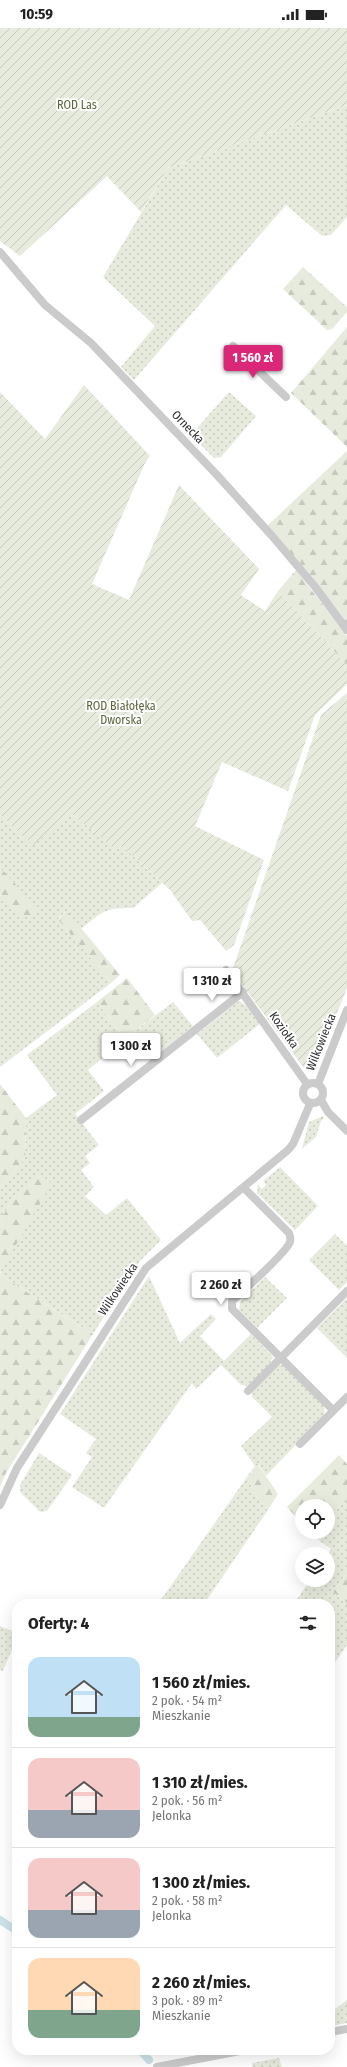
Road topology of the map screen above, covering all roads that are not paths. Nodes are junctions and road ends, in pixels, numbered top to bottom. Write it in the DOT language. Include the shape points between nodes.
graph roads {
  1 [pos="0,252"];
  2 [pos="233,346"];
  3 [pos="286,397"];
  4 [pos="347,630"];
  5 [pos="226,970"];
  6 [pos="243,992"];
  7 [pos="347,1010"];
  8 [pos="307,1084"];
  9 [pos="318,1084"];
  10 [pos="321,1100"];
  11 [pos="310,1104"];
  12 [pos="80,1120"];
  13 [pos="347,1131"];
  14 [pos="244,1188"];
  15 [pos="347,1291"];
  16 [pos="281,1358"];
  17 [pos="248,1391"];
  18 [pos="347,1397"];
  19 [pos="333,1410"];
  20 [pos="300,1444"];
  21 [pos="0,1505"];
  22 [pos="347,2029"];
  23 [pos="335,2031"];
  24 [pos="220,2055"];
  25 [pos="157,2067"];
  1 -- 4 [label="street, Ornecka" via="45,305 91,343 218,475 316,588"];
  2 -- 3 [label="street"];
  5 -- 6 [label="street, Koziołka"];
  6 -- 8 [label="street, Koziołka"];
  6 -- 12 [label="street"];
  7 -- 9 [label="street, Wilkowiecka"];
  8 -- 9 [label="street"];
  8 -- 11 [label="street" via="302,1095"];
  9 -- 10 [label="street" via="323,1093"];
  10 -- 11 [label="street"];
  10 -- 13 [label="street" via="328,1112"];
  11 -- 14 [label="street, Wilkowiecka" via="293,1144"];
  14 -- 16 [label="street" via="291,1238 290,1244 281,1254 232,1301 232,1309"];
  14 -- 21 [label="street, Wilkowiecka" via="146,1268 16,1468"];
  15 -- 16 [label="street"];
  16 -- 17 [label="street"];
  16 -- 19 [label="street"];
  18 -- 19 [label="street"];
  19 -- 20 [label="street"];
  22 -- 23 [label="street"];
  24 -- 25 [label="street"];
}
